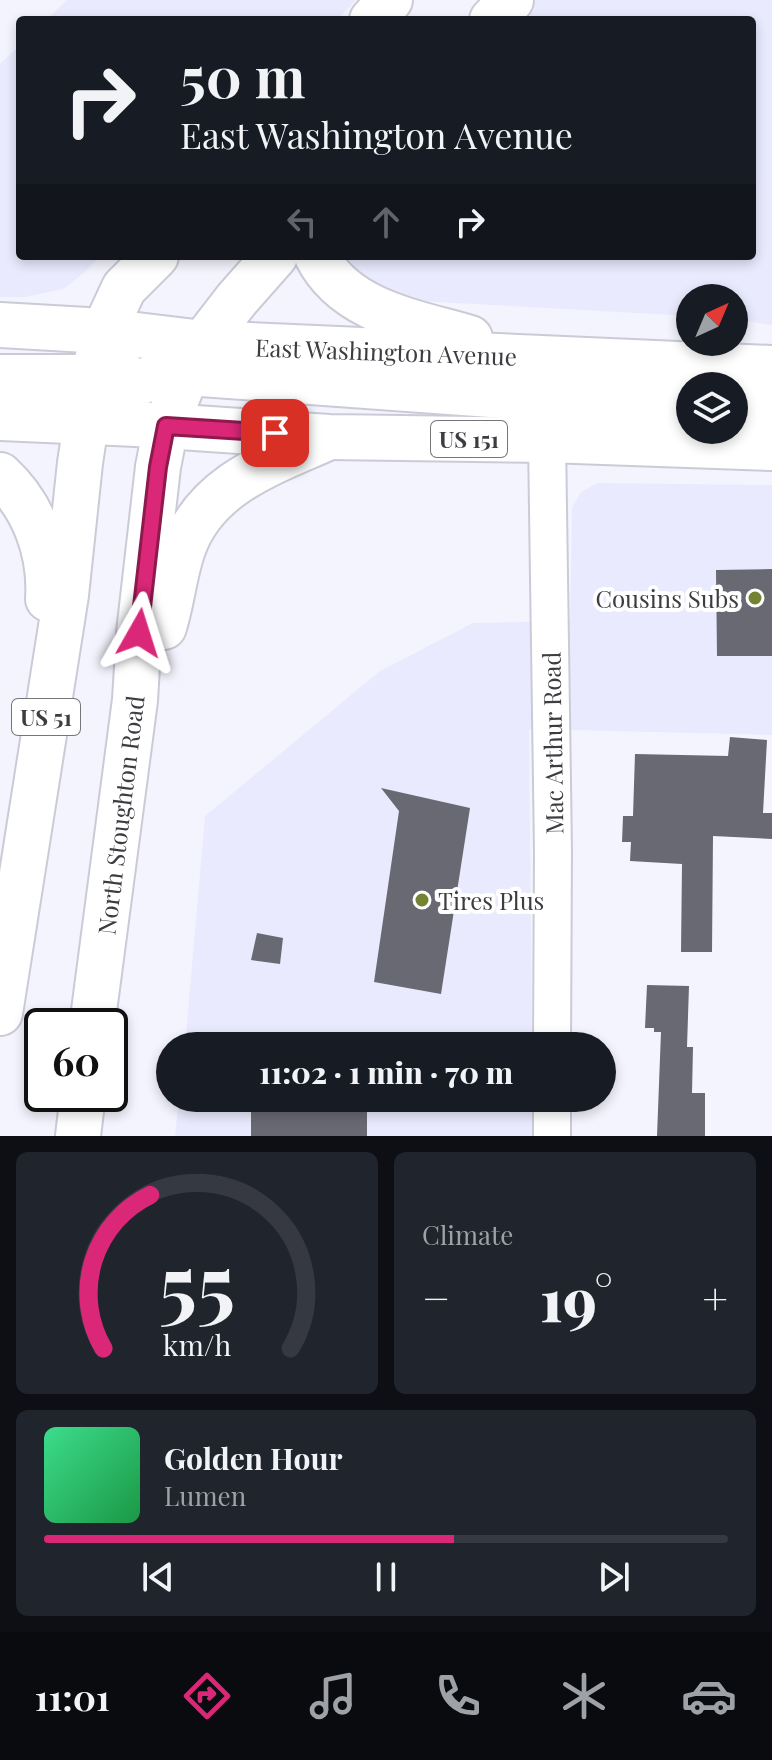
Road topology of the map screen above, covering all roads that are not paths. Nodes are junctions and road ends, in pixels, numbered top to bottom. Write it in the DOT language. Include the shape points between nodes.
graph roads {
  1 [pos="390,0"];
  2 [pos="511,0"];
  3 [pos="376,16"];
  4 [pos="496,16"];
  5 [pos="152,260"];
  6 [pos="271,260"];
  7 [pos="320,260"];
  8 [pos="0,325"];
  9 [pos="104,331"];
  10 [pos="534,357"];
  11 [pos="195,358"];
  12 [pos="772,368"];
  13 [pos="0,377"];
  14 [pos="93,377"];
  15 [pos="676,405"];
  16 [pos="748,406"];
  17 [pos="772,406"];
  18 [pos="0,418"];
  19 [pos="86,421"];
  20 [pos="166,426"];
  21 [pos="329,437"];
  22 [pos="547,440"];
  23 [pos="772,448"];
  24 [pos="0,475"];
  25 [pos="135,700"];
  26 [pos="38,767"];
  27 [pos="94,1008"];
  28 [pos="0,1013"];
  29 [pos="552,1032"];
  30 [pos="81,1112"];
  31 [pos="552,1112"];
  32 [pos="78,1136"];
  33 [pos="552,1136"];
  1 -- 3 [label="main road"];
  2 -- 4 [label="main road"];
  5 -- 9 [label="main road, US 51" via="124,288"];
  6 -- 11 [label="main road, North Stoughton Road"];
  7 -- 10 [label="main road" via="350,295 378,311"];
  8 -- 9 [label="main road, East Washington Avenue"];
  9 -- 11 [label="main road, East Washington Avenue"];
  9 -- 14 [label="main road, US 51"];
  10 -- 11 [label="main road, East Washington Avenue"];
  10 -- 12 [label="main road, East Washington Avenue"];
  11 -- 14 [label="main road"];
  11 -- 15 [label="main road" via="517,397"];
  11 -- 19 [label="main road" via="131,385"];
  11 -- 20 [label="main road, North Stoughton Road"];
  13 -- 14 [label="main road"];
  14 -- 19 [label="main road, US 51"];
  16 -- 17 [label="main road"];
  18 -- 19 [label="main road, US 151"];
  19 -- 20 [label="main road, US 151"];
  19 -- 26 [label="main road, US 51" via="66,595"];
  20 -- 21 [label="main road, US 151"];
  20 -- 25 [label="main road, North Stoughton Road"];
  21 -- 22 [label="main road, US 151"];
  21 -- 25 [label="main road" via="243,478 199,516"];
  22 -- 23 [label="main road, US 151"];
  22 -- 29 [label="street, Mac Arthur Road"];
  24 -- 26 [label="main road" via="22,498 37,526 49,585"];
  25 -- 27 [label="main road, North Stoughton Road"];
  26 -- 28 [label="main road, US 51"];
  30 -- 32 [label="main road"];
  31 -- 33 [label="street"];
}
